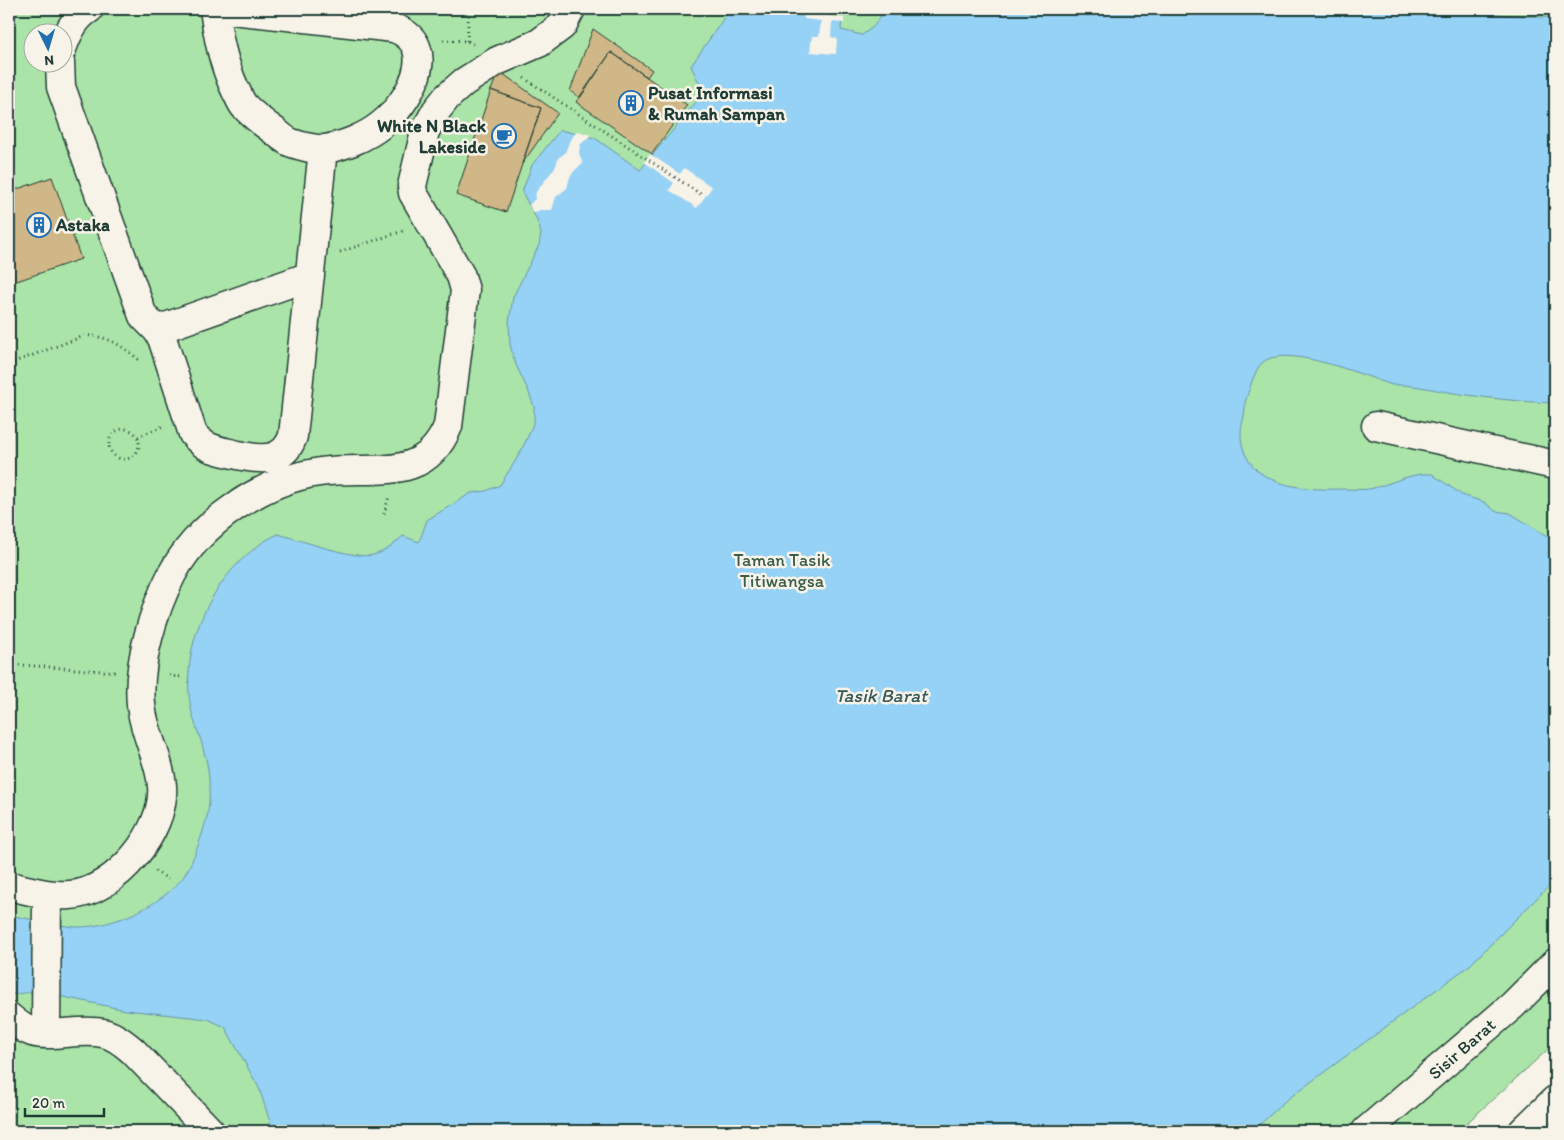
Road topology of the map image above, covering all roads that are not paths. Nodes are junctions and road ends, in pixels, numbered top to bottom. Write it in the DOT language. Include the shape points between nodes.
graph roads {
  1 [pos="89,9"];
  2 [pos="214,9"];
  3 [pos="223,9"];
  4 [pos="571,9"];
  5 [pos="72,28"];
  6 [pos="61,72"];
  7 [pos="323,149"];
  8 [pos="311,269"];
  9 [pos="157,330"];
  10 [pos="1376,426"];
  11 [pos="1555,465"];
  12 [pos="9,886"];
  13 [pos="47,894"];
  14 [pos="1555,963"];
  15 [pos="9,1018"];
  16 [pos="46,1033"];
  17 [pos="1555,1100"];
  18 [pos="210,1131"];
  19 [pos="1366,1131"];
  20 [pos="1523,1131"];
  1 -- 5 [label="street"];
  2 -- 7 [label="street" via="226,70 243,104 290,143"];
  3 -- 7 [label="street" via="394,28 412,39 417,50 416,77 402,106 380,126 349,143"];
  4 -- 13 [label="street" via="562,26 539,43 497,61 464,82 436,111 425,131 413,193 465,290 448,426 439,444 424,459 402,468 320,472 260,491 240,502 187,551 173,573 153,621 142,674 141,704 162,787 160,810 149,835 115,876 93,889 71,895"];
  6 -- 9 [label="street" via="62,87 143,316"];
  7 -- 8 [label="street"];
  8 -- 9 [label="street"];
  8 -- 9 [label="street" via="293,436 286,450 271,458 259,459 210,449 200,442 193,434"];
  10 -- 11 [label="street"];
  12 -- 13 [label="street"];
  13 -- 16 [label="street"];
  14 -- 19 [label="street, Sisir Barat" via="1513,1005"];
  15 -- 16 [label="street" via="25,1030"];
  16 -- 18 [label="street" via="87,1031 105,1033 120,1041 134,1051"];
  17 -- 20 [label="street"];
}
